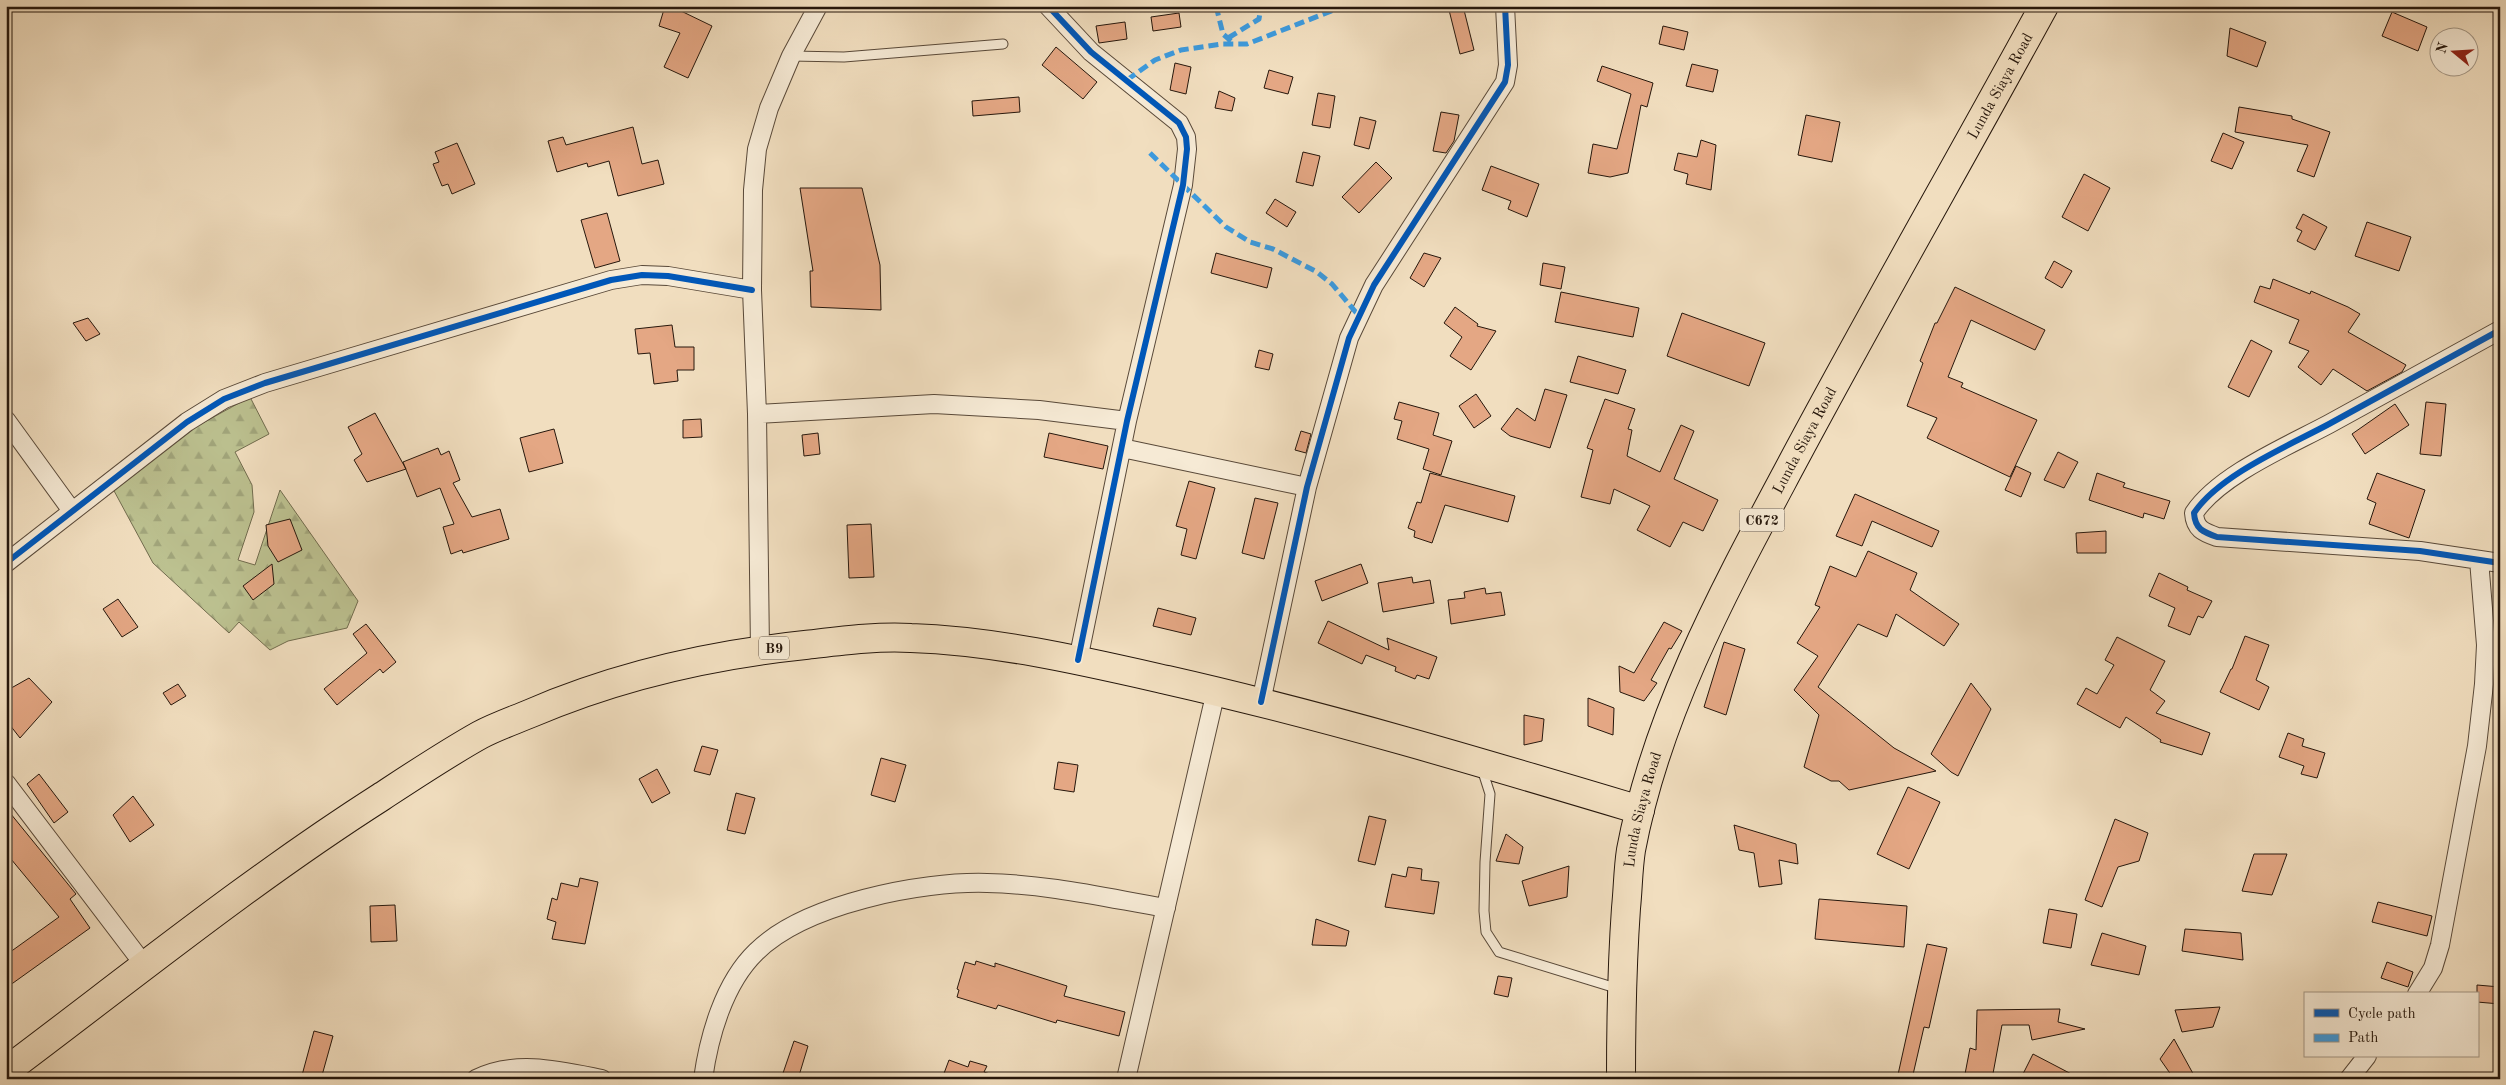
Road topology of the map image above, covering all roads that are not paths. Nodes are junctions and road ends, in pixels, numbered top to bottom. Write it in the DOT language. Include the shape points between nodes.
graph roads {
  1 [pos="818,6"];
  2 [pos="1048,6"];
  3 [pos="1505,6"];
  4 [pos="2044,6"];
  5 [pos="1003,44"];
  6 [pos="791,56"];
  7 [pos="752,290"];
  8 [pos="2500,330"];
  9 [pos="757,414"];
  10 [pos="6,420"];
  11 [pos="1127,420"];
  12 [pos="1122,448"];
  13 [pos="1307,487"];
  14 [pos="72,511"];
  15 [pos="2479,560"];
  16 [pos="6,563"];
  17 [pos="2500,563"];
  18 [pos="760,650"];
  19 [pos="1078,660"];
  20 [pos="1216,691"];
  21 [pos="1261,702"];
  22 [pos="1479,762"];
  23 [pos="6,783"];
  24 [pos="1640,810"];
  25 [pos="1166,908"];
  26 [pos="145,966"];
  27 [pos="1622,990"];
  28 [pos="2418,992"];
  29 [pos="2365,1058"];
  30 [pos="6,1071"];
  31 [pos="476,1079"];
  32 [pos="602,1079"];
  33 [pos="703,1079"];
  34 [pos="1126,1079"];
  35 [pos="1621,1079"];
  36 [pos="2349,1079"];
  1 -- 6 [label="street"];
  2 -- 11 [label="street" via="1091,52 1179,123 1186,137 1184,185 1177,221"];
  3 -- 13 [label="street" via="1508,65 1505,82 1374,285 1341,360"];
  4 -- 24 [label="main road, Lunda Siaya Road / C672" via="1844,366 1727,585 1670,715"];
  5 -- 6 [label="lane" via="844,57"];
  6 -- 7 [label="street" via="769,108 757,150"];
  7 -- 9 [label="street"];
  7 -- 14 [label="street" via="642,274 611,280 302,370 224,399 204,410"];
  8 -- 15 [label="street" via="2261,460 2220,486 2201,502 2194,513 2195,523 2202,532 2217,537 2420,551"];
  9 -- 11 [label="street" via="934,404 1039,410"];
  9 -- 18 [label="street"];
  10 -- 14 [label="street"];
  11 -- 12 [label="street"];
  12 -- 13 [label="street"];
  12 -- 19 [label="street"];
  13 -- 21 [label="street"];
  14 -- 16 [label="street"];
  15 -- 17 [label="street"];
  15 -- 28 [label="street" via="2486,645 2477,746 2440,945 2433,968"];
  18 -- 19 [label="main road, B9" via="848,640 906,638 954,640"];
  18 -- 26 [label="main road, B9" via="628,677 542,708 481,735 328,831"];
  19 -- 20 [label="main road, B9"];
  20 -- 21 [label="main road, B9"];
  20 -- 25 [label="street"];
  21 -- 22 [label="main road, B9"];
  22 -- 24 [label="main road, B9"];
  22 -- 27 [label="lane" via="1490,794 1484,901 1486,932 1499,952"];
  23 -- 26 [label="street"];
  24 -- 27 [label="main road, Lunda Siaya Road / C672" via="1631,853"];
  25 -- 33 [label="street" via="1092,895 988,883 912,888 854,902 810,919 756,951 722,1004"];
  25 -- 34 [label="street"];
  26 -- 30 [label="main road, B9"];
  27 -- 35 [label="main road, Lunda Siaya Road / C672"];
  29 -- 36 [label="street"];
  31 -- 32 [label="street" via="497,1071 522,1068 553,1069"];
}
